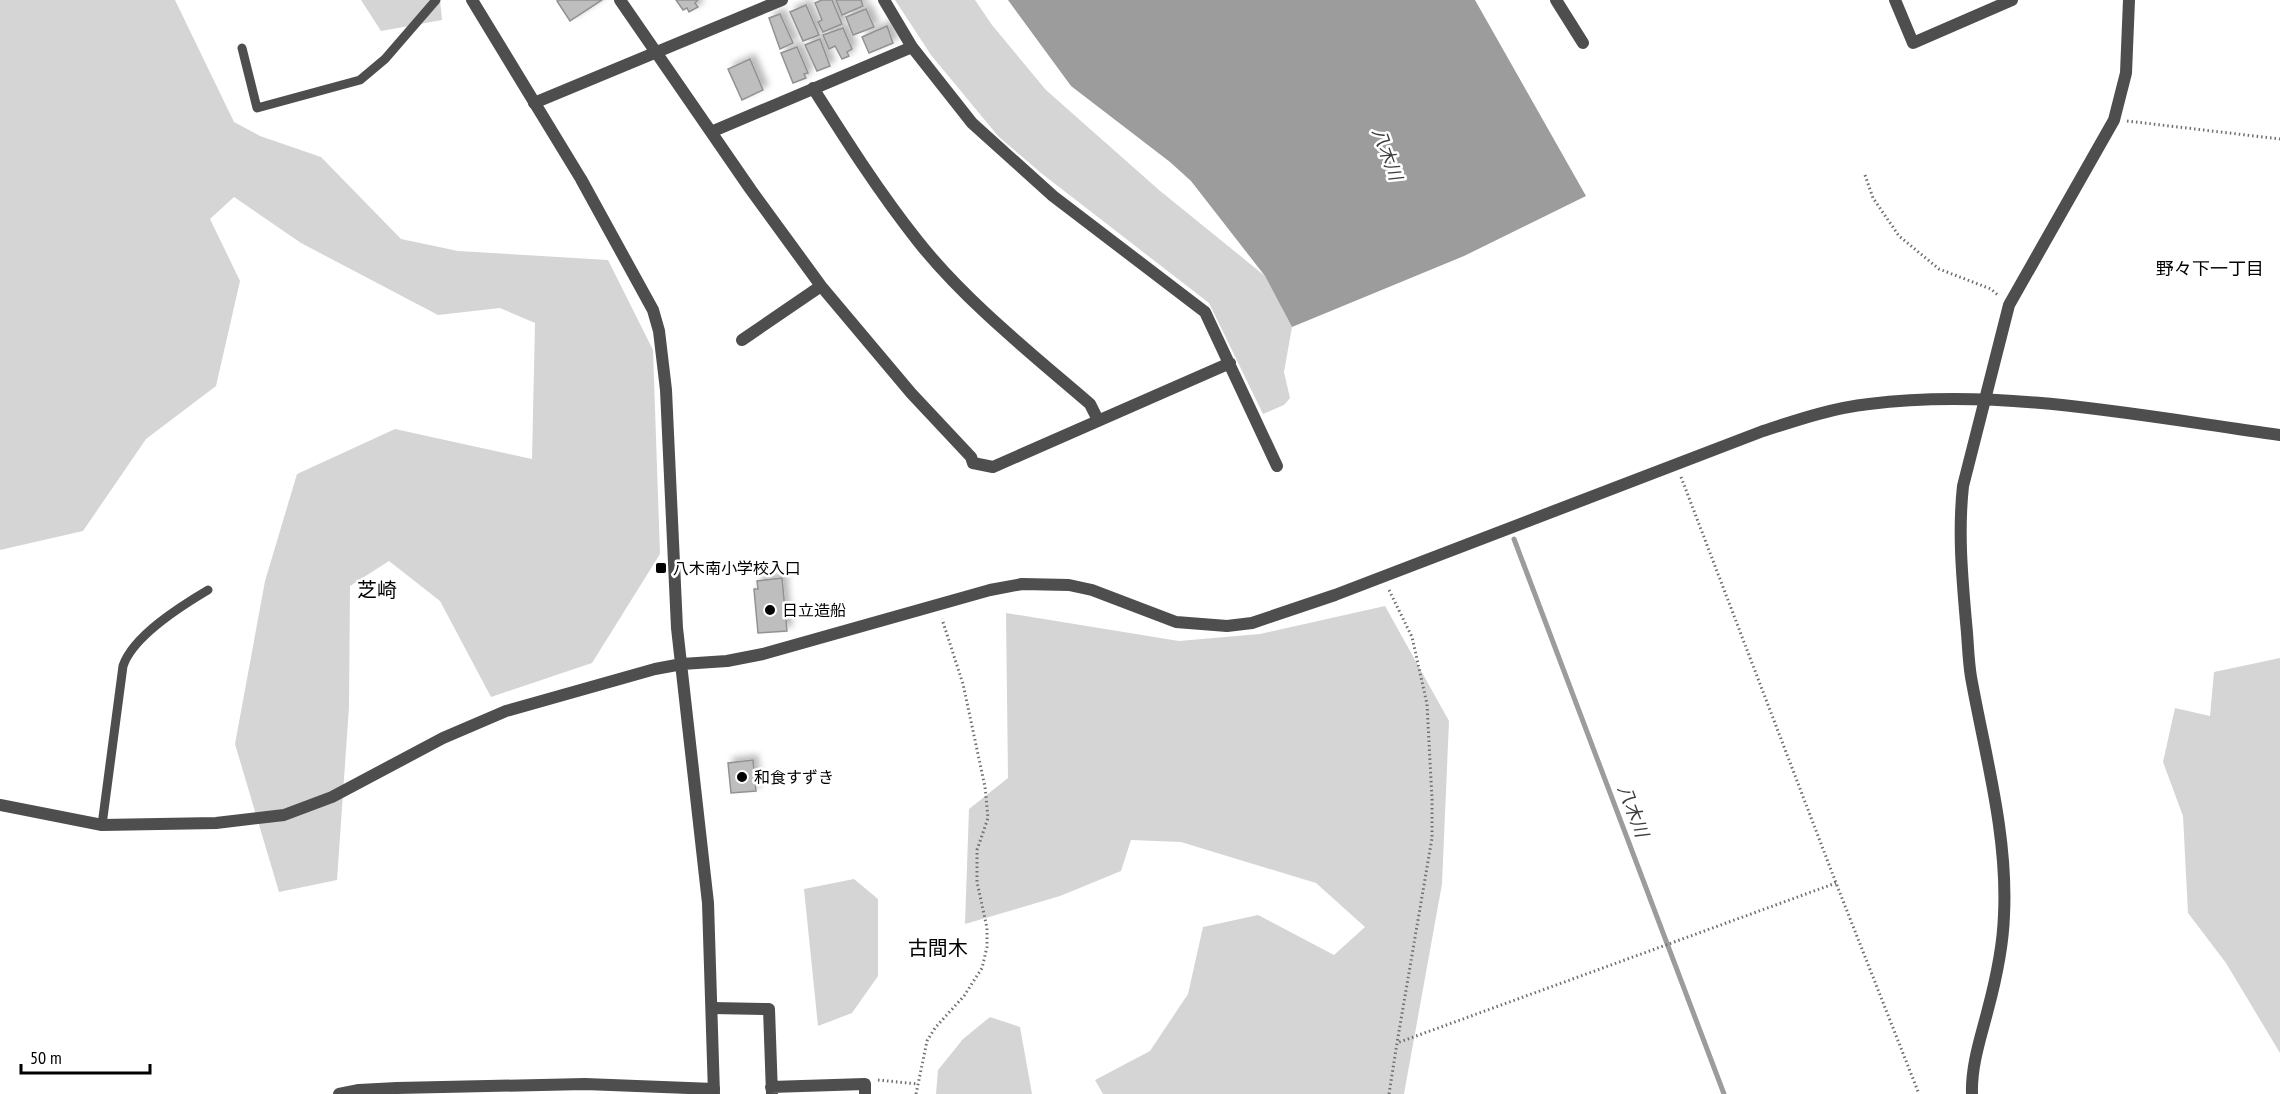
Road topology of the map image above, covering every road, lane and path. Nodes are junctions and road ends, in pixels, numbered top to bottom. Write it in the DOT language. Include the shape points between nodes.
graph roads {
  1 [pos="436,0"];
  2 [pos="472,0"];
  3 [pos="620,0"];
  4 [pos="782,0"];
  5 [pos="884,0"];
  6 [pos="1556,0"];
  7 [pos="1895,0"];
  8 [pos="2129,0"];
  9 [pos="2007,1"];
  10 [pos="1583,43"];
  11 [pos="912,47"];
  12 [pos="242,48"];
  13 [pos="657,52"];
  14 [pos="813,88"];
  15 [pos="534,103"];
  16 [pos="2114,120"];
  17 [pos="711,132"];
  18 [pos="2280,139"];
  19 [pos="1865,175"];
  20 [pos="821,286"];
  21 [pos="2009,305"];
  22 [pos="742,340"];
  23 [pos="1230,363"];
  24 [pos="1986,400"];
  25 [pos="1098,420"];
  26 [pos="2280,435"];
  27 [pos="1676,464"];
  28 [pos="1277,466"];
  29 [pos="1383,577"];
  30 [pos="208,590"];
  31 [pos="938,606"];
  32 [pos="682,664"];
  33 [pos="0,805"];
  34 [pos="102,825"];
  35 [pos="1836,883"];
  36 [pos="712,1008"];
  37 [pos="1397,1043"];
  38 [pos="918,1084"];
  39 [pos="865,1089"];
  40 [pos="772,1090"];
  41 [pos="714,1091"];
  42 [pos="339,1094"];
  43 [pos="916,1094"];
  44 [pos="1389,1094"];
  45 [pos="1919,1094"];
  46 [pos="1972,1094"];
  1 -- 12 [label="lane" via="385,59 360,80 257,108"];
  2 -- 15 [label="street"];
  3 -- 13 [label="street"];
  4 -- 13 [label="street"];
  5 -- 11 [label="street"];
  6 -- 10 [label="street"];
  7 -- 9 [label="street" via="1913,43"];
  8 -- 16 [label="street" via="2126,73"];
  11 -- 14 [label="street"];
  11 -- 23 [label="street" via="972,123 1045,189 1205,312"];
  13 -- 15 [label="street"];
  13 -- 17 [label="street"];
  14 -- 17 [label="street"];
  14 -- 25 [label="street" via="918,241 964,292 1090,404"];
  15 -- 32 [label="street" via="581,179 642,290 659,330"];
  16 -- 18 [label="path"];
  16 -- 21 [label="street"];
  17 -- 20 [label="street"];
  19 -- 21 [label="path" via="1873,198 1899,236 1939,269 1991,289"];
  20 -- 22 [label="street"];
  20 -- 25 [label="street" via="973,463 993,467"];
  21 -- 24 [label="street"];
  23 -- 25 [label="street"];
  23 -- 28 [label="street"];
  24 -- 26 [label="street" via="2025,401"];
  24 -- 27 [label="street" via="1924,399 1855,406 1812,415"];
  24 -- 46 [label="street" via="1963,486 1960,565 1971,674 1995,801 2004,915 1998,967 1971,1080"];
  27 -- 29 [label="street"];
  27 -- 35 [label="path"];
  29 -- 31 [label="street" via="1269,619 1227,626 1176,622 1069,585 1022,584"];
  29 -- 37 [label="path" via="1412,637 1425,693 1432,799 1432,838"];
  30 -- 34 [label="lane" via="175,610 127,655"];
  31 -- 32 [label="street" via="763,654"];
  31 -- 38 [label="path" via="963,684 985,787 988,818 977,850 977,882 987,947 982,968 927,1041"];
  32 -- 34 [label="street" via="506,711 443,738 332,797 284,815 216,823"];
  32 -- 36 [label="street" via="708,903"];
  33 -- 34 [label="street"];
  35 -- 37 [label="path"];
  35 -- 45 [label="path"];
  36 -- 40 [label="street" via="770,1009"];
  36 -- 41 [label="street"];
  37 -- 44 [label="path"];
  38 -- 39 [label="path" via="875,1079"];
  38 -- 43 [label="path"];
  39 -- 40 [label="street"];
  41 -- 42 [label="street" via="585,1084 397,1088"];
}
